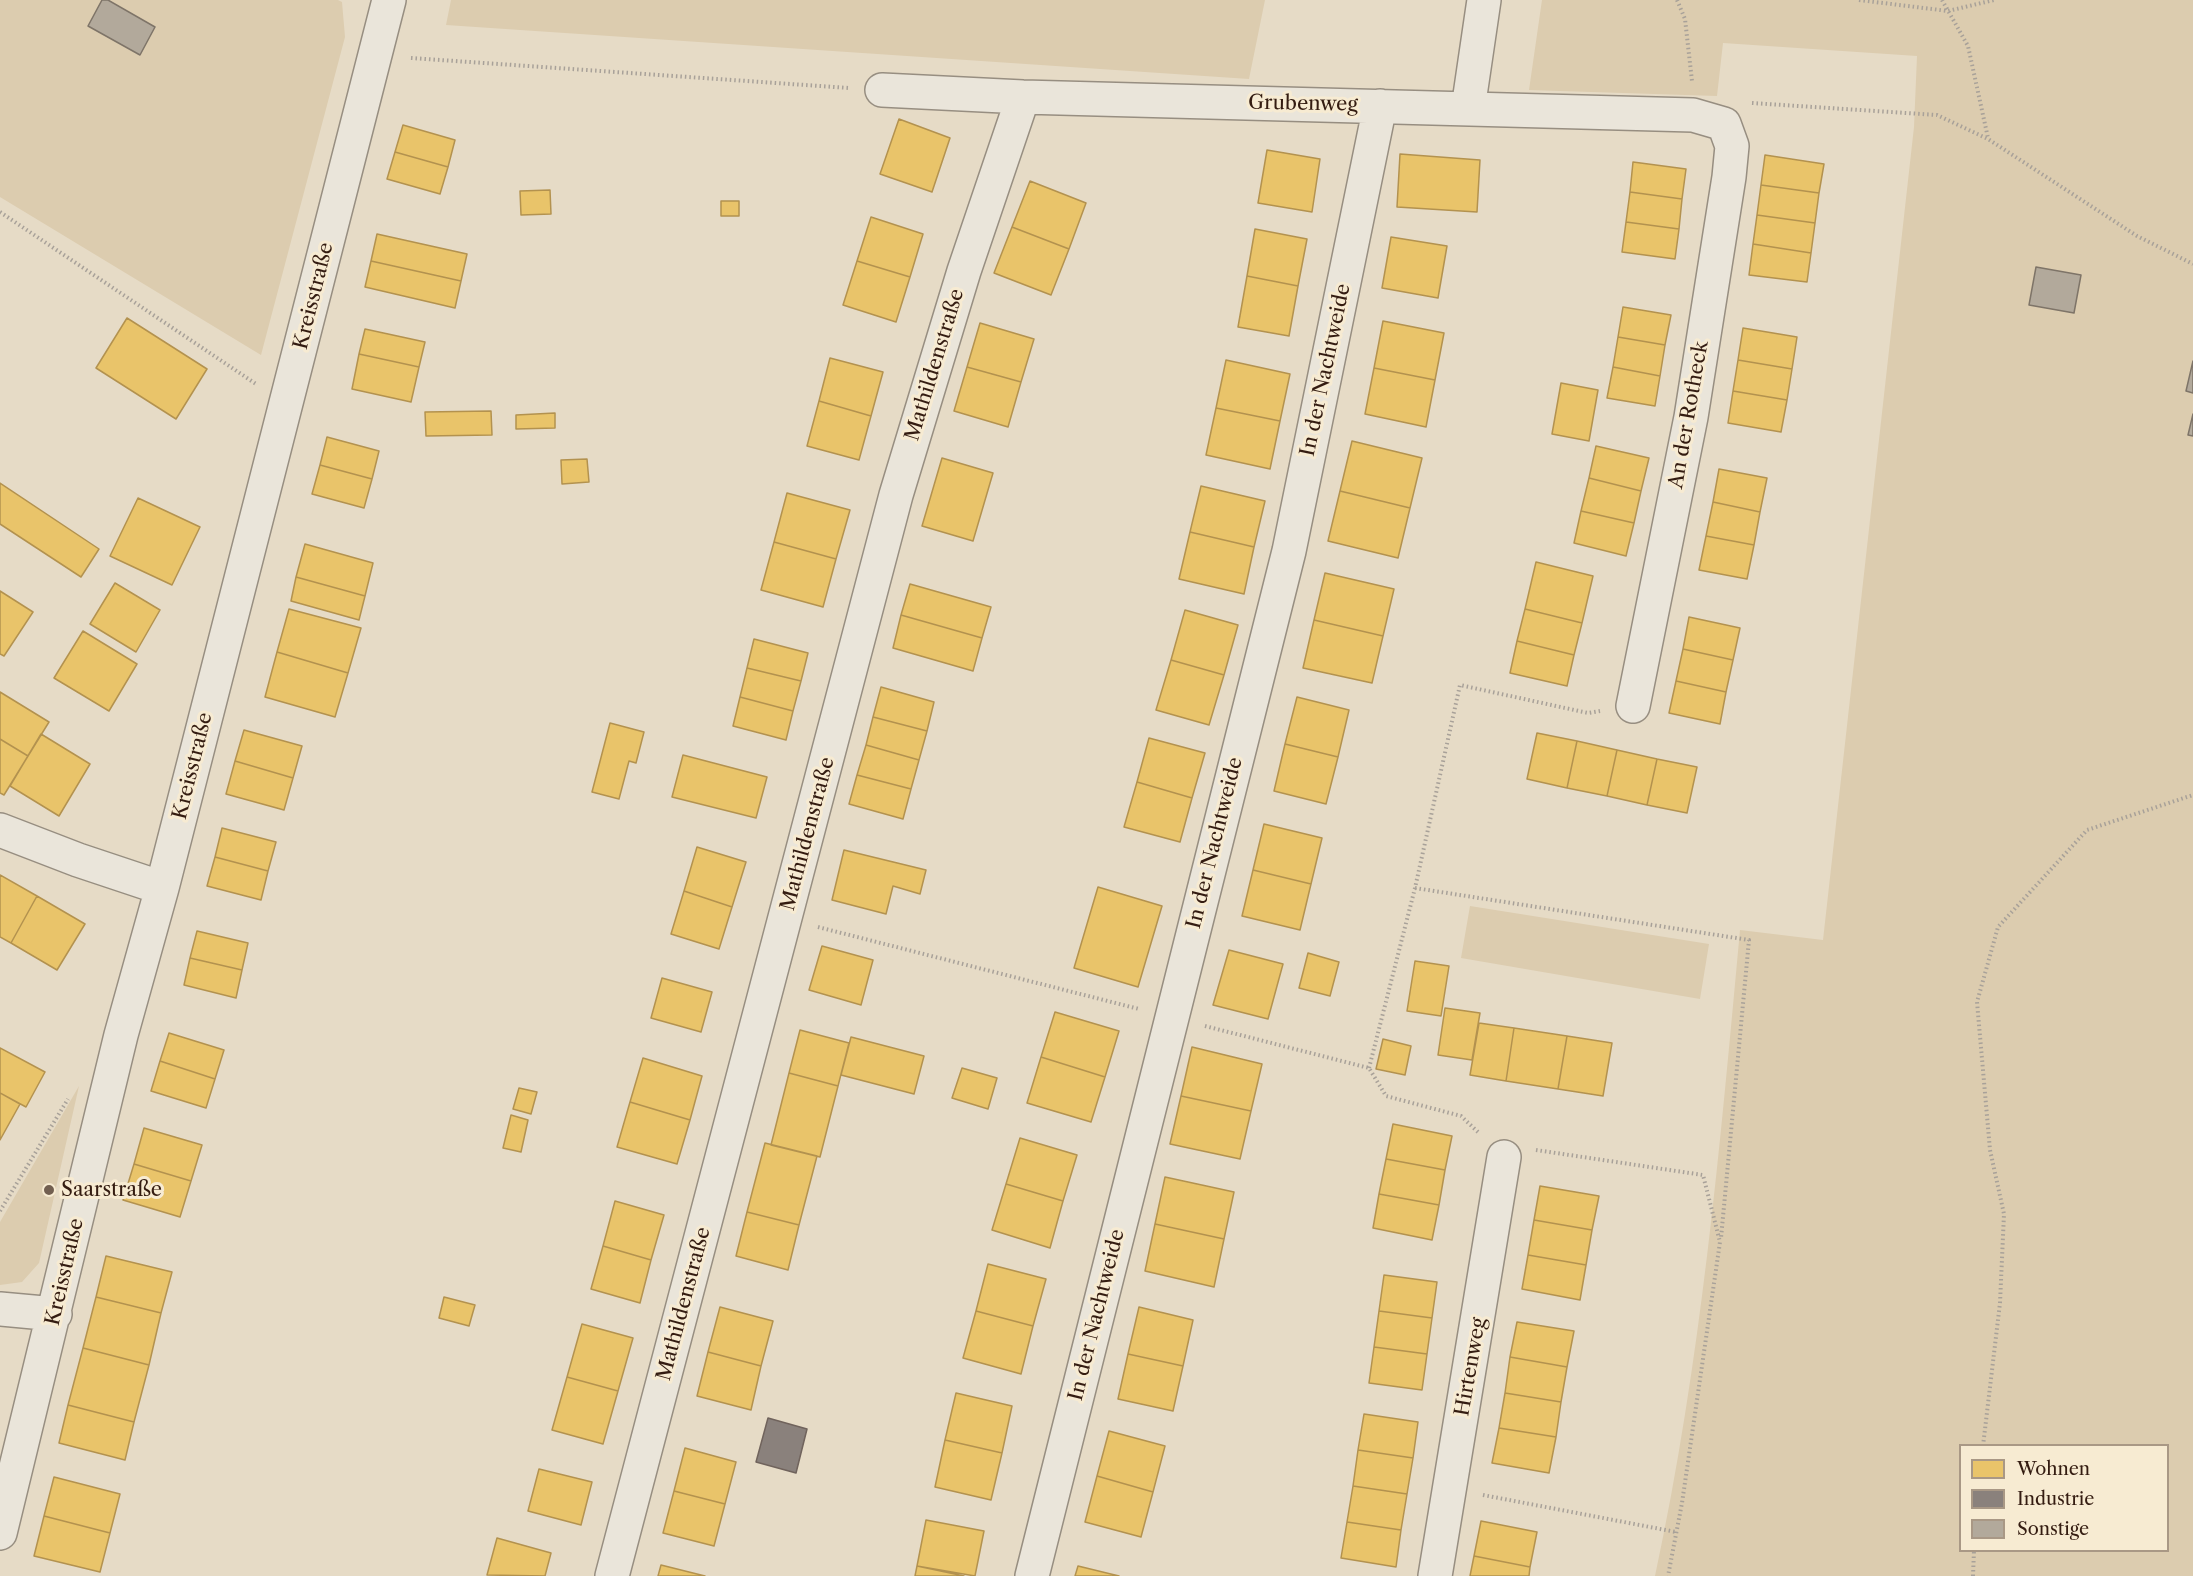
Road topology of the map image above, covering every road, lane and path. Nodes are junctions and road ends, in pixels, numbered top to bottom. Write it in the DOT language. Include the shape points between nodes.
graph roads {
  1 [pos="388,0"];
  2 [pos="1484,0"];
  3 [pos="1677,0"];
  4 [pos="1859,0"];
  5 [pos="1942,0"];
  6 [pos="1994,0"];
  7 [pos="1948,11"];
  8 [pos="374,54"];
  9 [pos="882,90"];
  10 [pos="1023,97"];
  11 [pos="1380,106"];
  12 [pos="1468,109"];
  13 [pos="1708,119"];
  14 [pos="1989,139"];
  15 [pos="0,212"];
  16 [pos="2193,264"];
  17 [pos="286,405"];
  18 [pos="1633,706"];
  19 [pos="2193,795"];
  20 [pos="0,830"];
  21 [pos="162,888"];
  22 [pos="1415,888"];
  23 [pos="1369,1068"];
  24 [pos="71,1093"];
  25 [pos="1504,1157"];
  26 [pos="0,1211"];
  27 [pos="1720,1242"];
  28 [pos="0,1310"];
  29 [pos="55,1314"];
  30 [pos="1983,1444"];
  31 [pos="1450,1488"];
  32 [pos="1676,1532"];
  33 [pos="0,1533"];
  34 [pos="1974,1552"];
  35 [pos="612,1576"];
  36 [pos="1032,1576"];
  37 [pos="1435,1576"];
  38 [pos="1668,1576"];
  39 [pos="1973,1576"];
  1 -- 8 [label="street, Kreisstraße"];
  2 -- 12 [label="street"];
  3 -- 13 [label="path" via="1685,19 1691,66"];
  4 -- 7 [label="path"];
  5 -- 7 [label="path"];
  6 -- 7 [label="path"];
  7 -- 14 [label="path" via="1968,46"];
  8 -- 9 [label="path"];
  8 -- 17 [label="street, Kreisstraße"];
  9 -- 10 [label="street, Grubenweg"];
  10 -- 11 [label="street, Grubenweg"];
  10 -- 35 [label="street, Mathildenstraße" via="964,271 896,495"];
  11 -- 12 [label="street, Grubenweg"];
  11 -- 36 [label="street, In der Nachtweide" via="1289,551"];
  12 -- 13 [label="street, Grubenweg"];
  13 -- 14 [label="path" via="1748,103 1937,115"];
  13 -- 18 [label="street, An der Rotheck" via="1732,146 1729,177 1691,417"];
  14 -- 16 [label="path" via="2137,236"];
  15 -- 17 [label="path"];
  17 -- 21 [label="street, Kreisstraße"];
  18 -- 22 [label="path" via="1588,712 1460,685"];
  19 -- 30 [label="path" via="2087,830 1998,927 1977,1002 1990,1150 2004,1214 2000,1303"];
  20 -- 21 [label="street"];
  21 -- 29 [label="street, Kreisstraße" via="123,1025"];
  22 -- 23 [label="path"];
  22 -- 27 [label="path" via="1749,940"];
  24 -- 26 [label="path"];
  25 -- 27 [label="path" via="1542,1149 1702,1175"];
  25 -- 31 [label="street, Hirtenweg"];
  27 -- 32 [label="path"];
  28 -- 29 [label="street"];
  29 -- 33 [label="street, Kreisstraße"];
  31 -- 32 [label="path"];
  31 -- 37 [label="street, Hirtenweg"];
  32 -- 38 [label="path"];
  34 -- 39 [label="path"];
}
